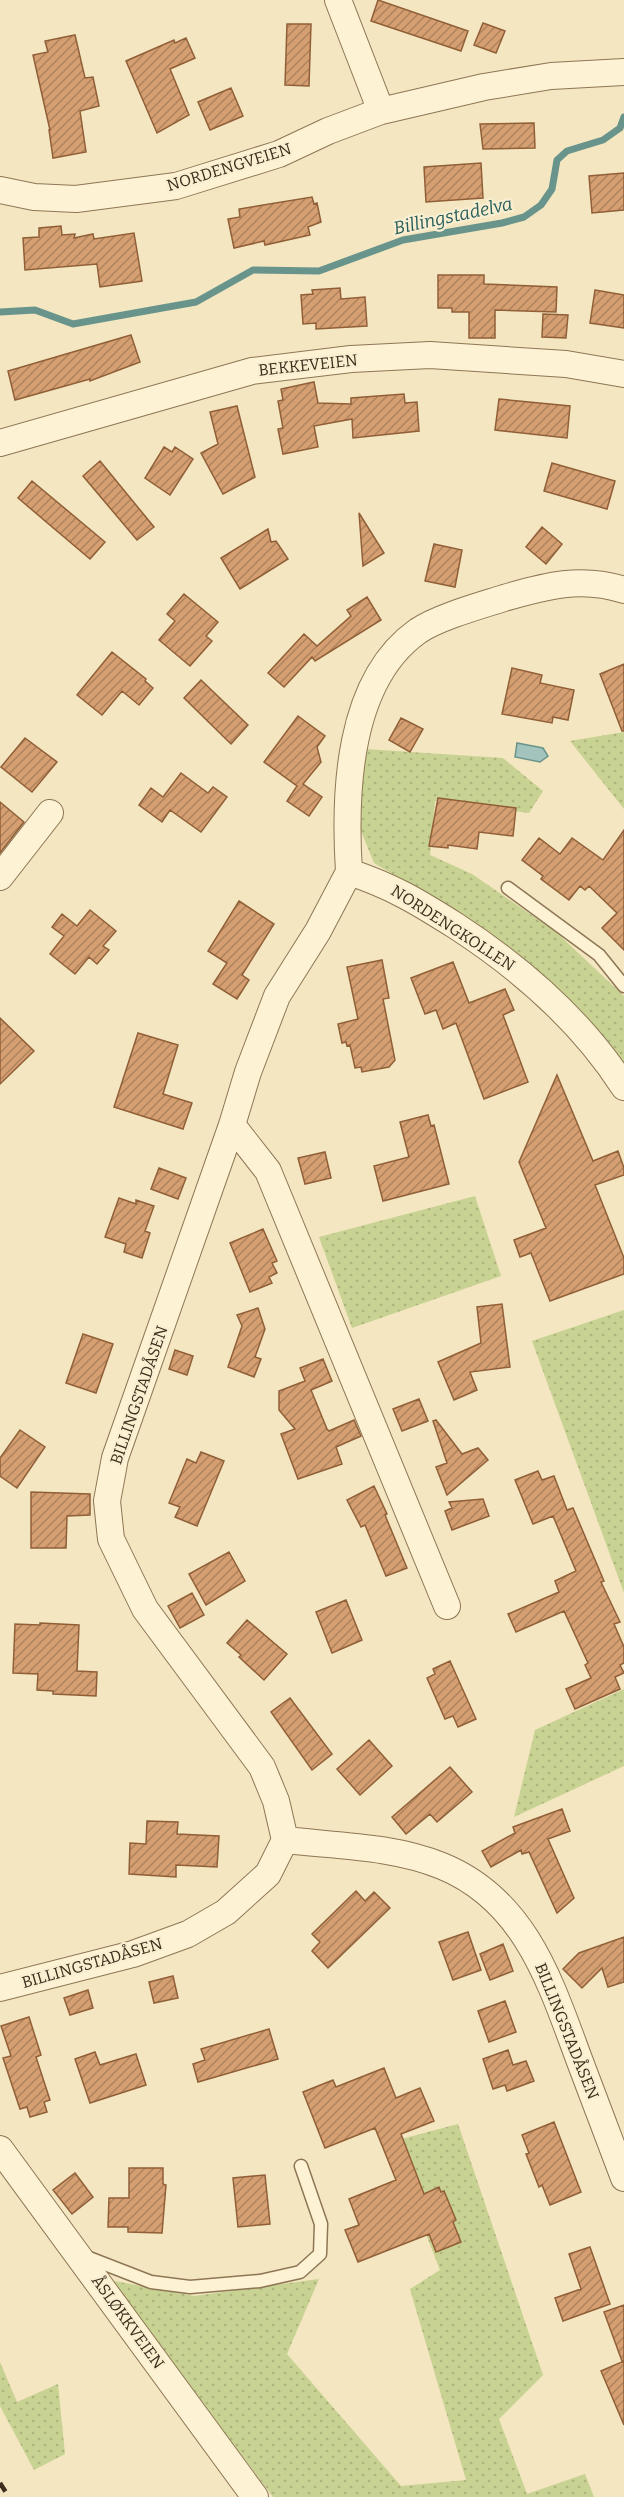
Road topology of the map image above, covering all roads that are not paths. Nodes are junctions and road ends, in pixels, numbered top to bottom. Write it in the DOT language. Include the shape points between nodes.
graph roads {
  1 [pos="338,0"];
  2 [pos="624,72"];
  3 [pos="381,111"];
  4 [pos="0,190"];
  5 [pos="624,374"];
  6 [pos="0,443"];
  7 [pos="624,590"];
  8 [pos="50,813"];
  9 [pos="349,872"];
  10 [pos="0,877"];
  11 [pos="508,888"];
  12 [pos="624,986"];
  13 [pos="624,1087"];
  14 [pos="232,1125"];
  15 [pos="447,1606"];
  16 [pos="285,1840"];
  17 [pos="0,1988"];
  18 [pos="0,2149"];
  19 [pos="301,2166"];
  20 [pos="624,2178"];
  21 [pos="78,2254"];
  22 [pos="255,2497"];
  1 -- 3 [label="street"];
  2 -- 3 [label="street, NORDENGVEIEN" via="551,76"];
  3 -- 4 [label="street, NORDENGVEIEN" via="279,154 176,186 56,200"];
  5 -- 6 [label="street, BEKKEVEIEN" via="566,364 430,355 340,361 252,371"];
  7 -- 9 [label="street" via="604,583 556,583 468,609 419,631 395,652 378,677 359,723 348,783"];
  8 -- 10 [label="street"];
  9 -- 13 [label="street, NORDENGKOLLEN" via="406,894 499,954 538,985 568,1016 605,1058"];
  9 -- 14 [label="street, BILLINGSTADÅSEN" via="278,996"];
  11 -- 12 [label="lane" via="599,955"];
  14 -- 15 [label="street" via="268,1171"];
  14 -- 16 [label="street, BILLINGSTADÅSEN" via="115,1458 107,1502 111,1539 145,1609 262,1767 276,1801"];
  16 -- 17 [label="street, BILLINGSTADÅSEN" via="268,1874 226,1912 188,1934 133,1954"];
  16 -- 20 [label="street, BILLINGSTADÅSEN" via="415,1857 467,1878 509,1913 548,1977"];
  18 -- 21 [label="street, ÅSLØKKVEIEN"];
  19 -- 21 [label="lane" via="321,2224 320,2254 300,2272 260,2281 190,2287 151,2282"];
  21 -- 22 [label="street, ÅSLØKKVEIEN"];
}
